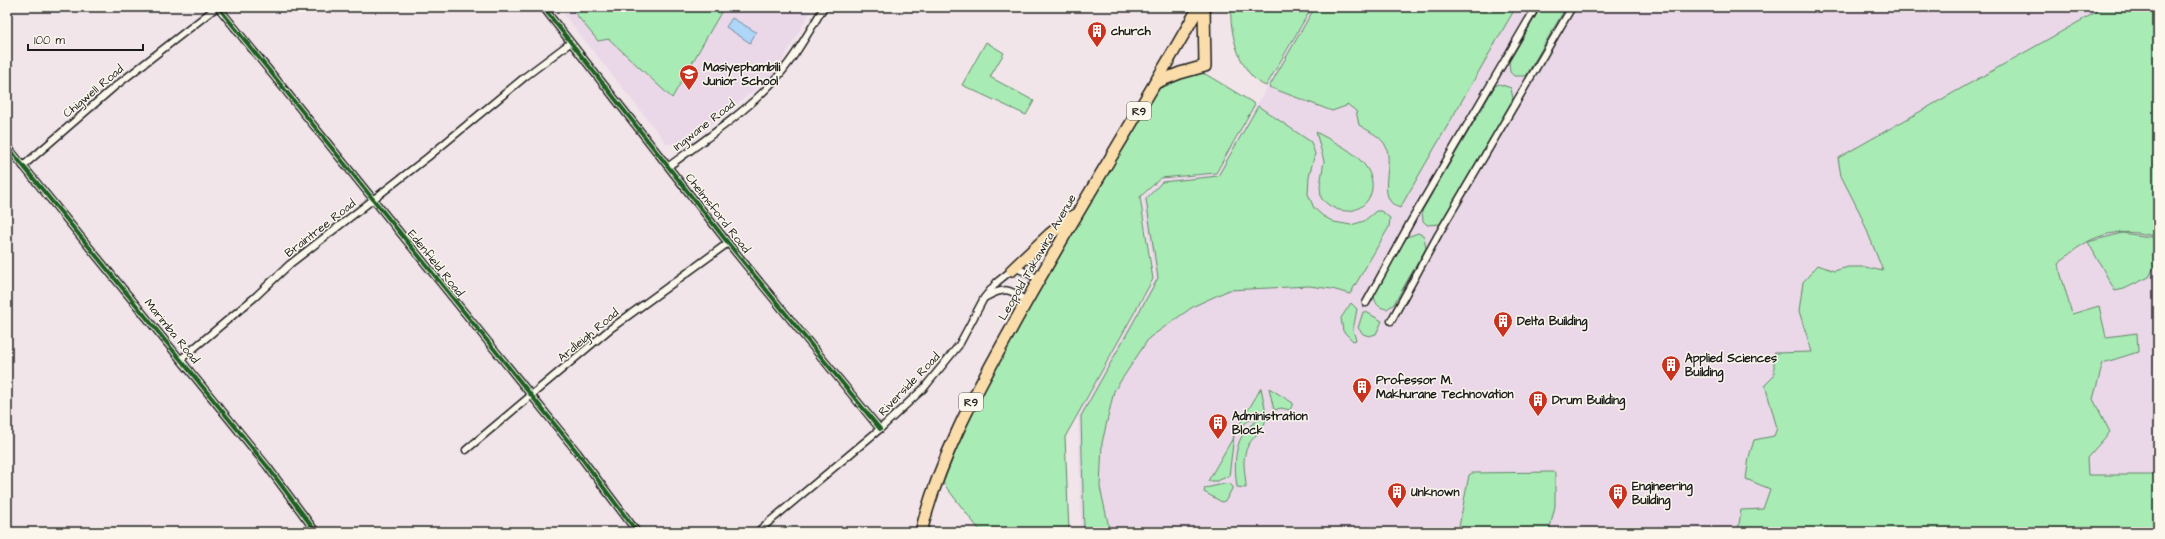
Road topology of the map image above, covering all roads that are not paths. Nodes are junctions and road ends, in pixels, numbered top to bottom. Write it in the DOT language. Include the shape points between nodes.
graph roads {
  1 [pos="218,7"];
  2 [pos="543,7"];
  3 [pos="824,7"];
  4 [pos="1199,7"];
  5 [pos="1204,7"];
  6 [pos="1536,7"];
  7 [pos="1572,7"];
  8 [pos="570,43"];
  9 [pos="1155,83"];
  10 [pos="7,146"];
  11 [pos="22,166"];
  12 [pos="669,166"];
  13 [pos="374,200"];
  14 [pos="1077,214"];
  15 [pos="728,243"];
  16 [pos="1012,270"];
  17 [pos="1039,279"];
  18 [pos="984,298"];
  19 [pos="1026,301"];
  20 [pos="1366,304"];
  21 [pos="1391,321"];
  22 [pos="181,359"];
  23 [pos="532,397"];
  24 [pos="880,429"];
  25 [pos="466,450"];
  26 [pos="316,532"];
  27 [pos="637,532"];
  28 [pos="757,532"];
  29 [pos="921,532"];
  1 -- 11 [label="street, Chigwell Road" via="119,83"];
  1 -- 13 [label="street, Edenfield Road"];
  2 -- 8 [label="street, Chelmsford Road"];
  3 -- 12 [label="street, Ingwane Road" via="803,43 772,83"];
  4 -- 9 [label="highway, Leopold Takawira Avenue / R9"];
  5 -- 9 [label="highway" via="1205,66 1180,72"];
  6 -- 20 [label="street" via="1411,221"];
  7 -- 21 [label="street" via="1442,228"];
  8 -- 12 [label="street, Chelmsford Road"];
  8 -- 13 [label="street, Braintree Road"];
  9 -- 14 [label="highway, Leopold Takawira Avenue / R9"];
  10 -- 11 [label="street, Marimba Road"];
  11 -- 22 [label="street, Marimba Road"];
  12 -- 15 [label="street, Chelmsford Road"];
  13 -- 22 [label="street, Braintree Road" via="290,264"];
  13 -- 23 [label="street, Edenfield Road"];
  14 -- 16 [label="highway" via="1050,234"];
  14 -- 17 [label="highway, Leopold Takawira Avenue / R9"];
  15 -- 23 [label="street, Ardleigh Road" via="610,330"];
  15 -- 24 [label="street, Chelmsford Road"];
  16 -- 17 [label="street" via="1026,271"];
  16 -- 18 [label="street, Riverside Road" via="997,282"];
  17 -- 19 [label="highway, Leopold Takawira Avenue / R9"];
  18 -- 19 [label="street" via="999,290 1007,290"];
  18 -- 24 [label="street, Riverside Road" via="973,322 949,359 909,403"];
  19 -- 29 [label="highway, Leopold Takawira Avenue / R9" via="961,422 941,469"];
  22 -- 26 [label="street, Marimba Road"];
  23 -- 25 [label="street, Ardleigh Road"];
  23 -- 27 [label="street, Edenfield Road"];
  24 -- 28 [label="street, Riverside Road"];
}
